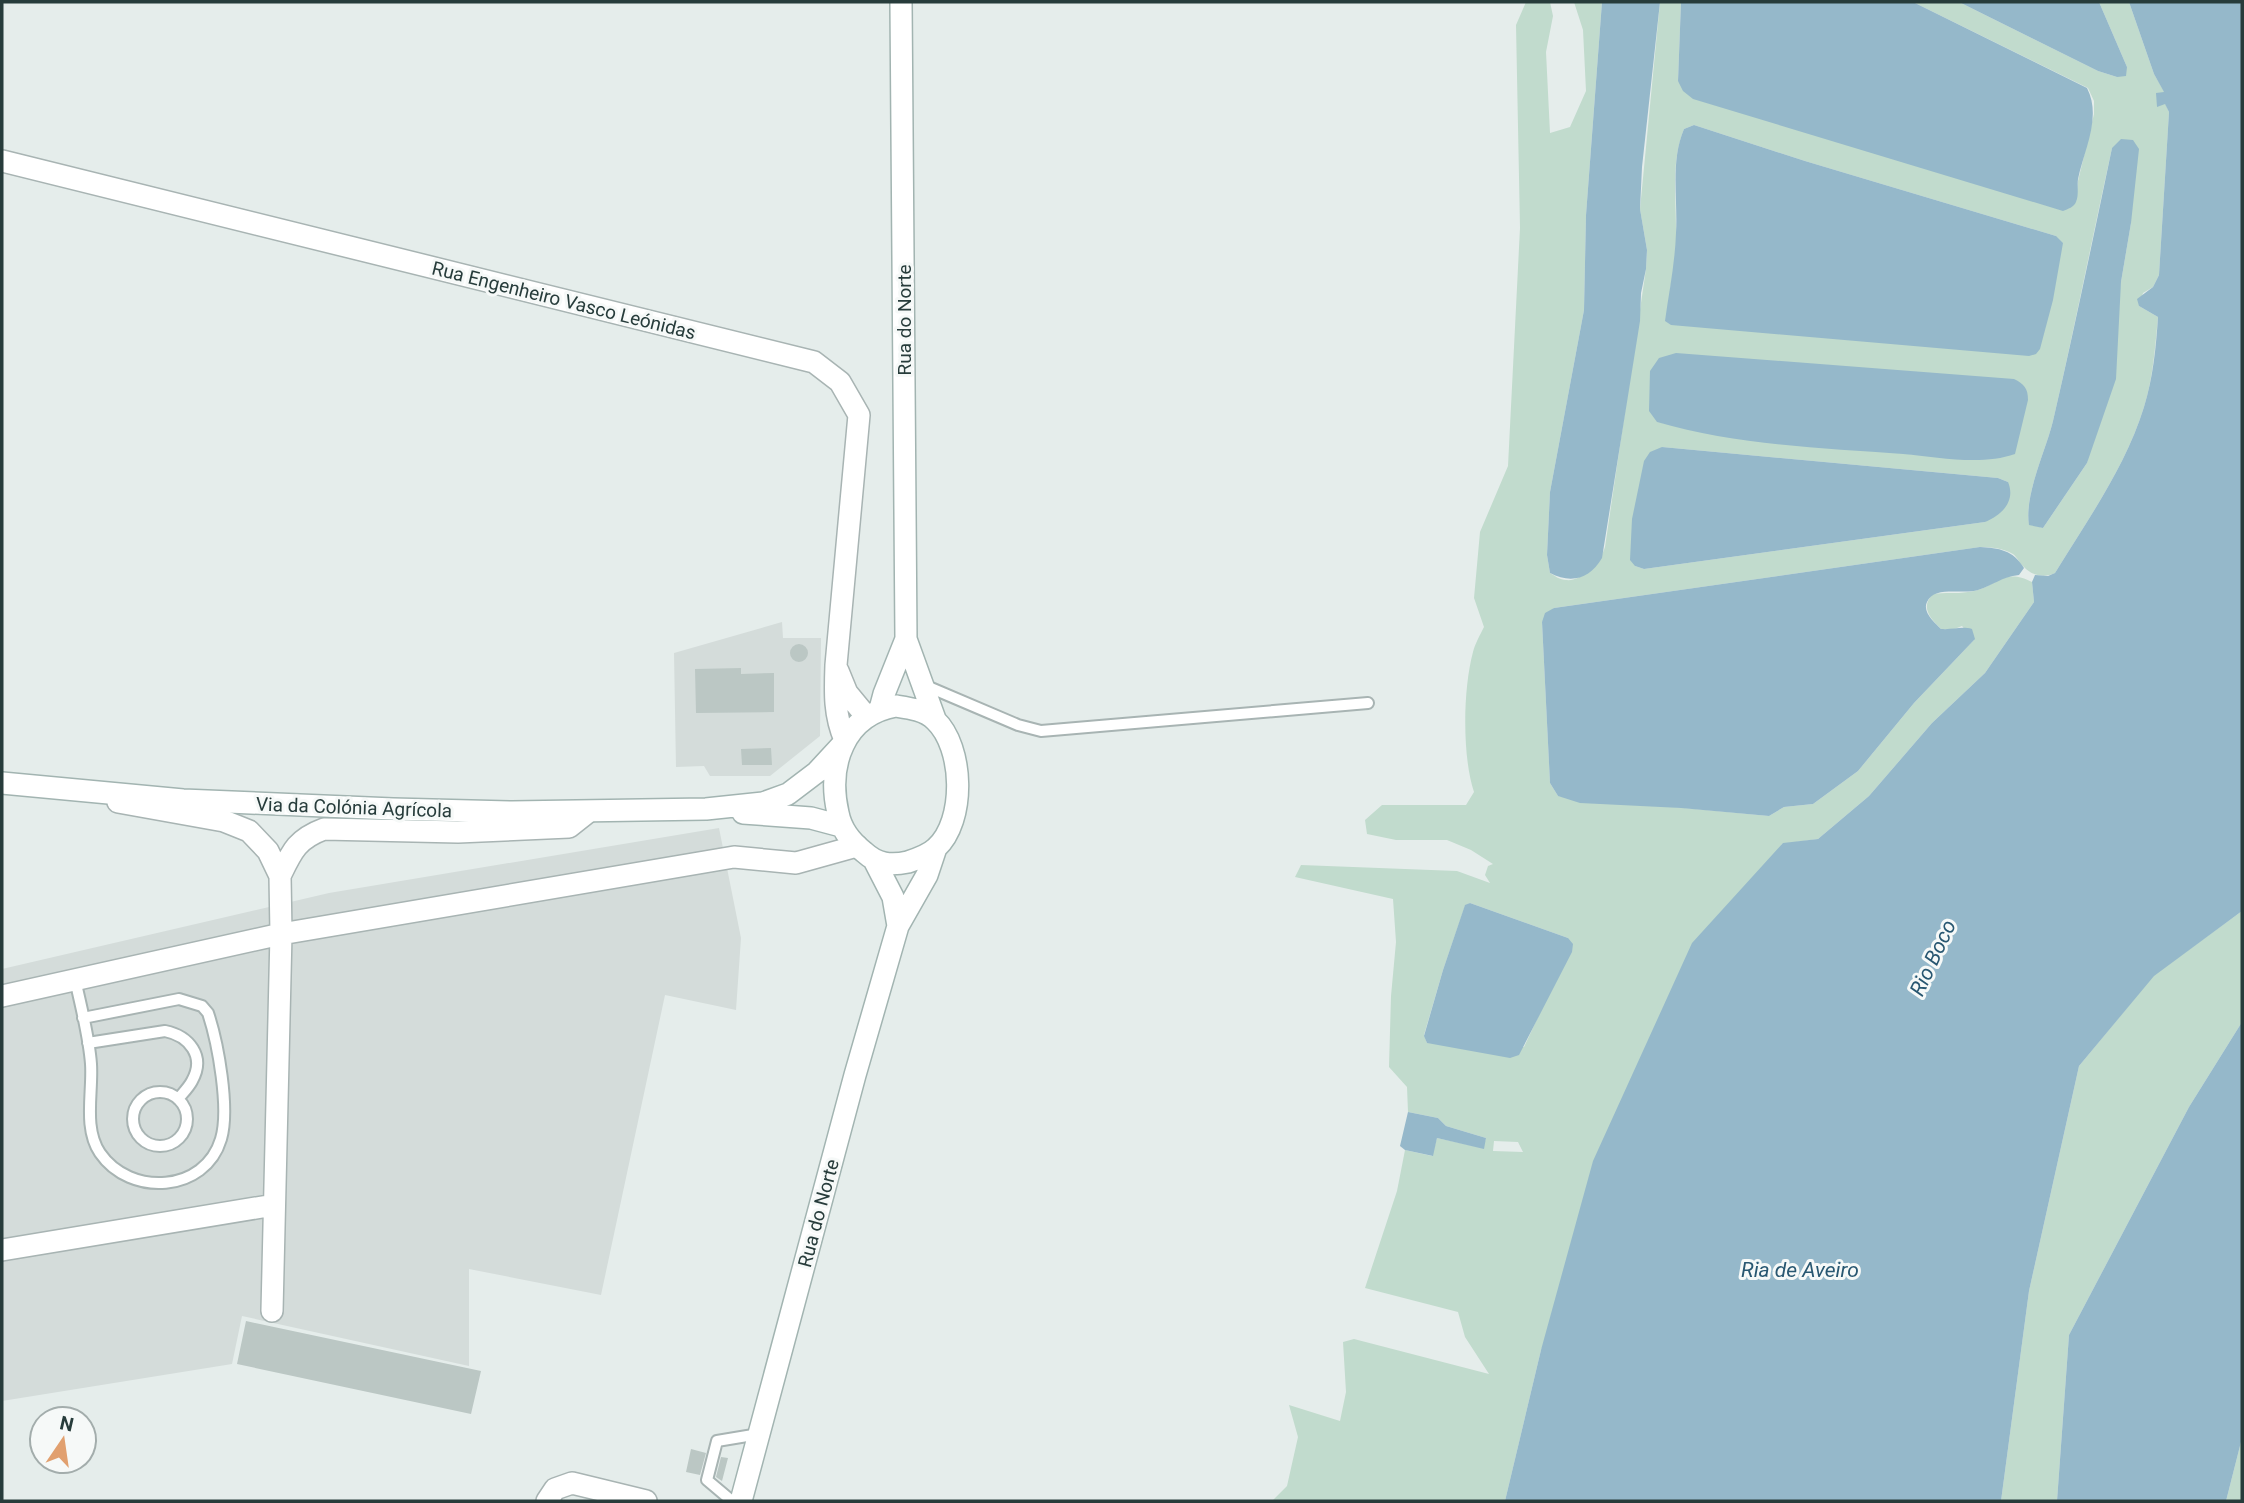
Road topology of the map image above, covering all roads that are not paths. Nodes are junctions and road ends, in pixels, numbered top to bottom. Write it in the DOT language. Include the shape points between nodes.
graph roads {
  1 [pos="901,2"];
  2 [pos="2,161"];
  3 [pos="906,639"];
  4 [pos="836,665"];
  5 [pos="922,684"];
  6 [pos="1368,703"];
  7 [pos="873,713"];
  8 [pos="935,719"];
  9 [pos="844,742"];
  10 [pos="5,783"];
  11 [pos="706,809"];
  12 [pos="588,812"];
  13 [pos="841,826"];
  14 [pos="857,846"];
  15 [pos="936,848"];
  16 [pos="875,862"];
  17 [pos="280,876"];
  18 [pos="898,926"];
  19 [pos="281,934"];
  20 [pos="75,979"];
  21 [pos="2,996"];
  22 [pos="83,1018"];
  23 [pos="88,1043"];
  24 [pos="178,1099"];
  25 [pos="274,1205"];
  26 [pos="2,1250"];
  27 [pos="272,1311"];
  28 [pos="759,1434"];
  29 [pos="547,1501"];
  30 [pos="646,1501"];
  31 [pos="732,1501"];
  32 [pos="741,1501"];
  1 -- 3 [label="street, Rua do Norte"];
  2 -- 4 [label="street, Rua Engenheiro Vasco Leónidas" via="814,362 840,382 859,415"];
  3 -- 5 [label="street, Rua do Norte"];
  3 -- 7 [label="street, Rua do Norte"];
  4 -- 7 [label="street" via="847,693"];
  4 -- 9 [label="street, Rua Engenheiro Vasco Leónidas" via="835,702"];
  5 -- 6 [label="lane" via="1041,731"];
  5 -- 8 [label="street, Rua do Norte"];
  7 -- 8 [label="street" via="896,706"];
  7 -- 9 [label="street"];
  8 -- 15 [label="street" via="949,738 958,787 950,829"];
  9 -- 11 [label="street, Via da Colónia Agrícola" via="817,772 788,794 763,803"];
  9 -- 13 [label="street" via="835,788"];
  10 -- 12 [label="street, Via da Colónia Agrícola" via="183,800"];
  10 -- 17 [label="street" via="224,821 249,831 268,851"];
  11 -- 12 [label="street, Via da Colónia Agrícola"];
  11 -- 13 [label="street, Via da Colónia Agrícola" via="811,818"];
  12 -- 17 [label="street" via="569,827 458,832 324,829 293,849"];
  13 -- 14 [label="street"];
  14 -- 16 [label="street"];
  14 -- 19 [label="street" via="796,863 734,858"];
  15 -- 16 [label="street" via="897,865"];
  15 -- 18 [label="street, Rua do Norte" via="927,875"];
  16 -- 18 [label="street, Rua do Norte" via="894,897"];
  17 -- 19 [label="street"];
  18 -- 28 [label="street, Rua do Norte"];
  19 -- 20 [label="street"];
  19 -- 25 [label="street"];
  20 -- 21 [label="street"];
  20 -- 22 [label="lane"];
  22 -- 23 [label="lane"];
  22 -- 23 [label="lane" via="179,999 202,1006 208,1013 225,1121 220,1142 201,1169 185,1180 146,1183 127,1175 100,1153 92,1137"];
  23 -- 24 [label="lane" via="176,1033 194,1048 197,1067"];
  24 -- 24 [label="lane" via="160,1091 141,1099 132,1117 139,1136 166,1145 182,1135 187,1118"];
  25 -- 26 [label="street"];
  25 -- 27 [label="street"];
  28 -- 31 [label="lane" via="717,1441 707,1480"];
  28 -- 32 [label="street, Rua do Norte"];
  29 -- 30 [label="street" via="555,1489 572,1483"];
}
